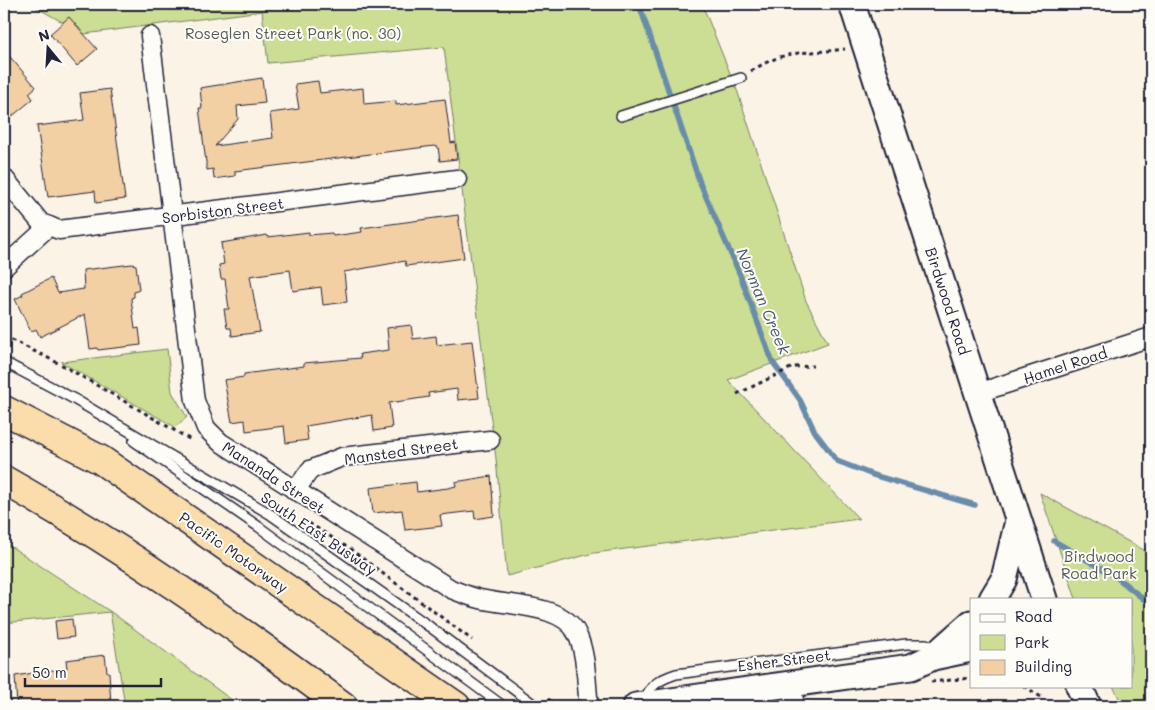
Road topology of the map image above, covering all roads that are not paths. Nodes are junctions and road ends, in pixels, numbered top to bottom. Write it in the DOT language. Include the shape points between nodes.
graph roads {
  1 [pos="852,4"];
  2 [pos="150,36"];
  3 [pos="741,78"];
  4 [pos="621,116"];
  5 [pos="4,178"];
  6 [pos="458,180"];
  7 [pos="171,217"];
  8 [pos="49,226"];
  9 [pos="4,267"];
  10 [pos="1151,337"];
  11 [pos="4,362"];
  12 [pos="978,393"];
  13 [pos="74,400"];
  14 [pos="4,410"];
  15 [pos="490,440"];
  16 [pos="4,480"];
  17 [pos="295,491"];
  18 [pos="1018,520"];
  19 [pos="993,598"];
  20 [pos="1044,598"];
  21 [pos="970,623"];
  22 [pos="970,648"];
  23 [pos="937,654"];
  24 [pos="970,665"];
  25 [pos="911,667"];
  26 [pos="793,695"];
  27 [pos="343,706"];
  28 [pos="456,706"];
  29 [pos="503,706"];
  30 [pos="536,706"];
  31 [pos="588,706"];
  32 [pos="636,706"];
  33 [pos="642,706"];
  1 -- 12 [label="street, Birdwood Road"];
  2 -- 7 [label="street, Mananda Street"];
  3 -- 4 [label="lane"];
  5 -- 8 [label="street" via="41,223"];
  6 -- 7 [label="street, Sorbiston Street"];
  7 -- 8 [label="street, Sorbiston Street" via="59,230"];
  7 -- 17 [label="street, Mananda Street" via="195,401 206,428 220,442"];
  8 -- 9 [label="street"];
  10 -- 12 [label="street, Hamel Road"];
  11 -- 13 [label="lane, South East Busway"];
  12 -- 18 [label="street, Birdwood Road"];
  13 -- 29 [label="lane, South East Busway" via="259,527"];
  13 -- 30 [label="lane, South East Busway" via="270,514"];
  14 -- 28 [label="highway, Pacific Motorway" via="101,460"];
  15 -- 17 [label="street, Mansted Street" via="342,457 310,470"];
  16 -- 27 [label="highway" via="134,558 234,625"];
  17 -- 31 [label="street, Mananda Street" via="451,589 479,599 544,610 563,619 577,634 584,661"];
  18 -- 19 [label="street" via="1004,579"];
  18 -- 20 [label="street, Birdwood Road"];
  21 -- 23 [label="street"];
  22 -- 23 [label="street, Esher Street"];
  23 -- 25 [label="street, Esher Street"];
  23 -- 33 [label="lane, Esher Street" via="926,644 906,644 676,674 655,682"];
  24 -- 25 [label="street, Esher Street" via="937,671"];
  25 -- 26 [label="street, Esher Street"];
  26 -- 33 [label="street, Esher Street"];
  32 -- 33 [label="street, Esher Street"];
}
